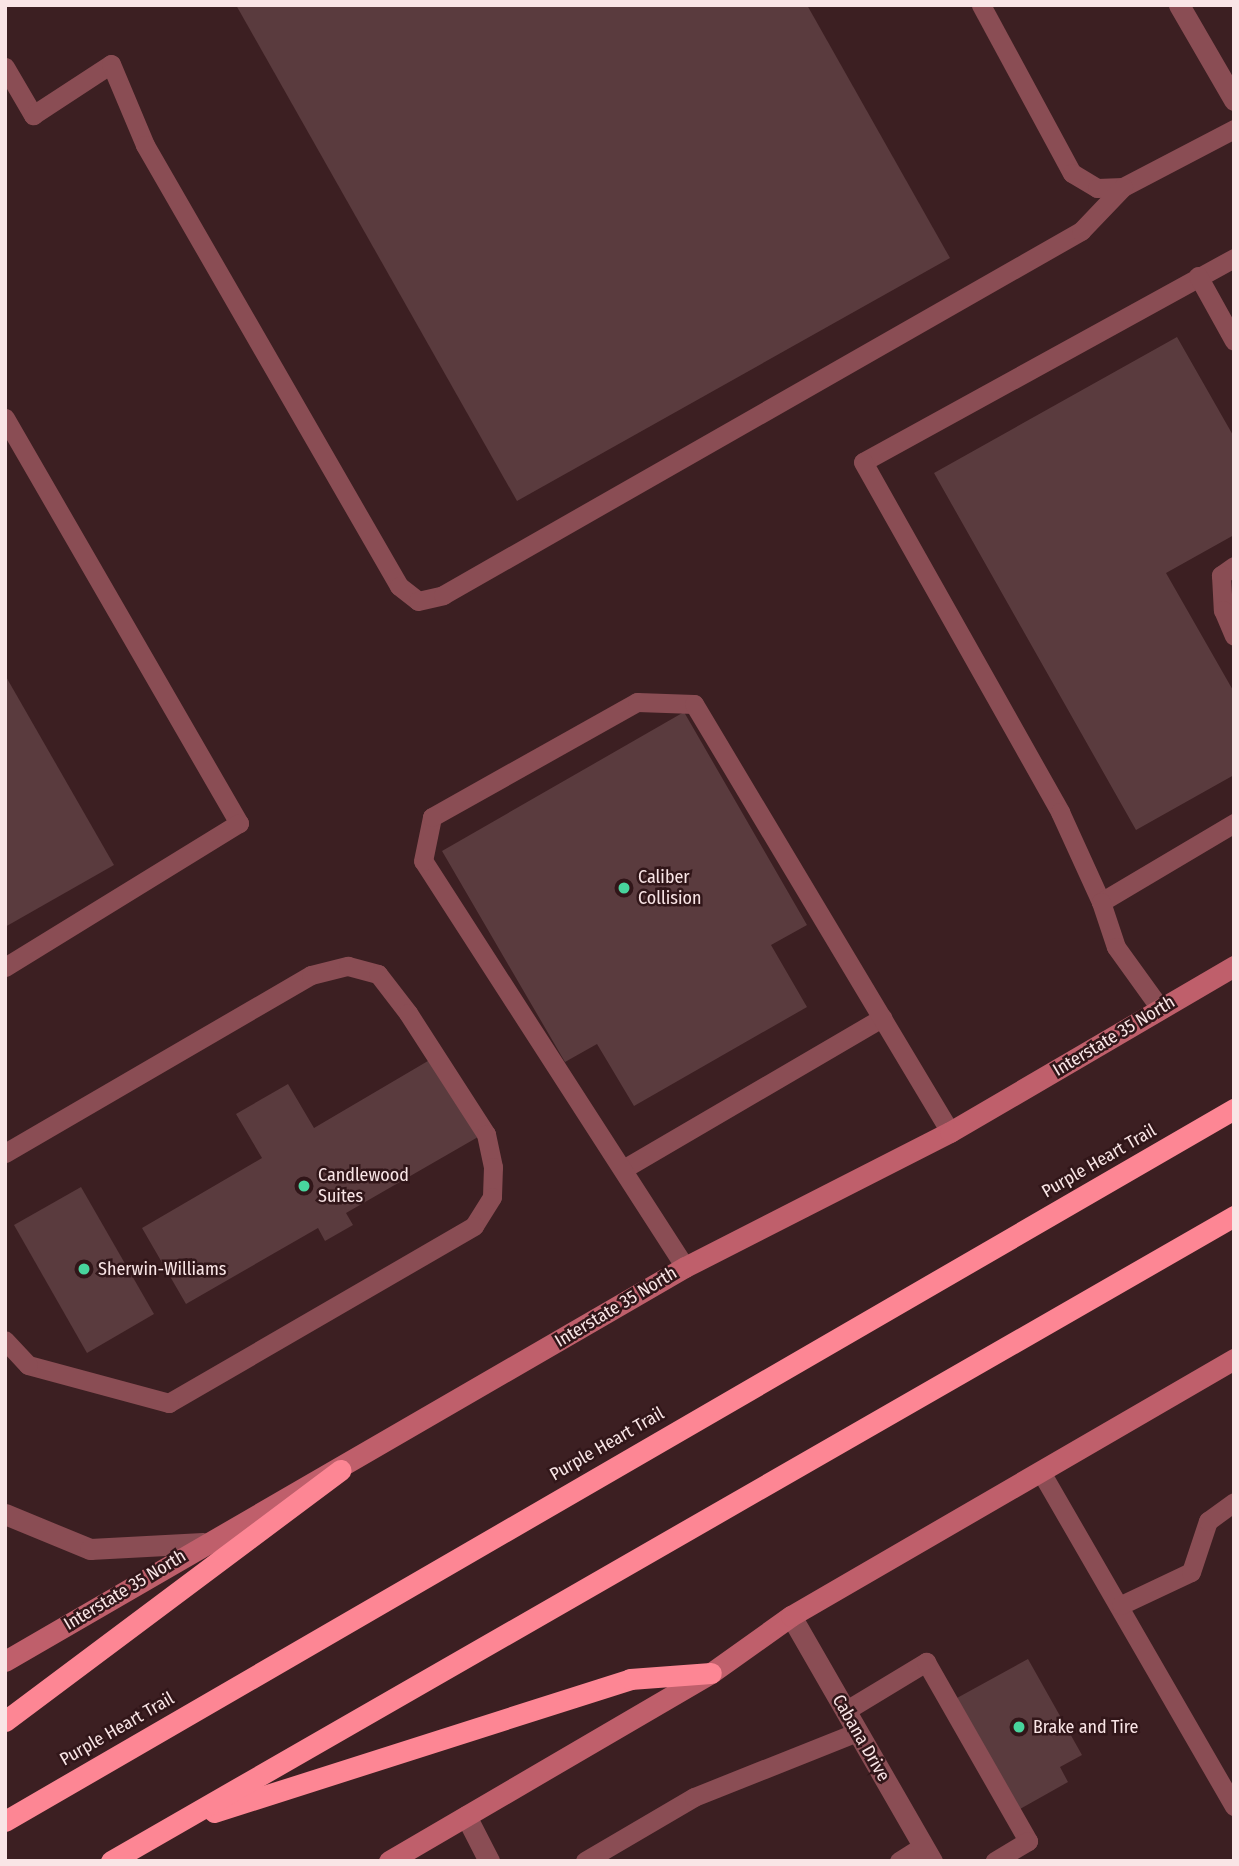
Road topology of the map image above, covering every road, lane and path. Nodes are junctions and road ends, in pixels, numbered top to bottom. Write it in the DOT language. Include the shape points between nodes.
graph roads {
  1 [pos="981,5"];
  2 [pos="1179,5"];
  3 [pos="5,67"];
  4 [pos="1234,100"];
  5 [pos="1234,129"];
  6 [pos="1123,187"];
  7 [pos="1234,258"];
  8 [pos="1198,276"];
  9 [pos="1234,341"];
  10 [pos="5,418"];
  11 [pos="1234,566"];
  12 [pos="1234,636"];
  13 [pos="1234,823"];
  14 [pos="1101,902"];
  15 [pos="1234,966"];
  16 [pos="5,967"];
  17 [pos="1160,1008"];
  18 [pos="882,1018"];
  19 [pos="1234,1109"];
  20 [pos="950,1132"];
  21 [pos="5,1153"];
  22 [pos="625,1168"];
  23 [pos="1234,1216"];
  24 [pos="685,1267"];
  25 [pos="5,1340"];
  26 [pos="1234,1359"];
  27 [pos="340,1470"];
  28 [pos="1041,1472"];
  29 [pos="1234,1502"];
  30 [pos="5,1514"];
  31 [pos="203,1543"];
  32 [pos="1121,1605"];
  33 [pos="791,1616"];
  34 [pos="5,1661"];
  35 [pos="711,1673"];
  36 [pos="845,1711"];
  37 [pos="5,1721"];
  38 [pos="858,1732"];
  39 [pos="1234,1806"];
  40 [pos="466,1816"];
  41 [pos="5,1821"];
  42 [pos="178,1822"];
  43 [pos="928,1853"];
  44 [pos="111,1861"];
  45 [pos="389,1861"];
  46 [pos="489,1861"];
  47 [pos="584,1861"];
  48 [pos="899,1861"];
  49 [pos="995,1861"];
  1 -- 6 [label="lane" via="1072,173 1097,188"];
  2 -- 4 [label="street"];
  3 -- 6 [label="lane" via="33,115 111,64 145,145 399,586 418,601 443,595 1081,230"];
  5 -- 6 [label="lane"];
  7 -- 8 [label="lane"];
  8 -- 9 [label="lane"];
  8 -- 14 [label="lane" via="863,462 1060,812"];
  10 -- 16 [label="lane" via="239,823"];
  11 -- 12 [label="lane" via="1221,575 1223,610"];
  13 -- 14 [label="lane"];
  14 -- 17 [label="lane" via="1116,947"];
  15 -- 17 [label="main road, Interstate 35 North"];
  17 -- 20 [label="main road, Interstate 35 North"];
  18 -- 20 [label="lane"];
  18 -- 22 [label="lane"];
  18 -- 22 [label="lane" via="694,704 637,702 432,817 423,862 558,1076"];
  19 -- 41 [label="highway, Purple Heart Trail"];
  20 -- 24 [label="main road, Interstate 35 North"];
  21 -- 25 [label="lane" via="311,975 348,966 378,974 408,1013 486,1134 493,1167 492,1197 474,1226 169,1403 28,1365"];
  22 -- 24 [label="lane"];
  23 -- 42 [label="highway"];
  24 -- 27 [label="main road, Interstate 35 North"];
  26 -- 28 [label="main road"];
  27 -- 31 [label="main road, Interstate 35 North"];
  27 -- 37 [label="highway"];
  28 -- 32 [label="lane"];
  28 -- 33 [label="main road"];
  29 -- 32 [label="lane" via="1208,1521 1191,1572"];
  30 -- 31 [label="street" via="90,1549"];
  31 -- 34 [label="main road, Interstate 35 North"];
  32 -- 39 [label="lane"];
  33 -- 35 [label="main road"];
  33 -- 36 [label="street, Cabana Drive"];
  35 -- 40 [label="main road"];
  35 -- 42 [label="highway" via="630,1679"];
  36 -- 38 [label="street, Cabana Drive"];
  36 -- 49 [label="lane" via="926,1662 1028,1841"];
  38 -- 43 [label="street, Cabana Drive"];
  38 -- 47 [label="lane" via="694,1797"];
  40 -- 45 [label="main road"];
  40 -- 46 [label="street"];
  42 -- 44 [label="highway"];
  43 -- 48 [label="lane"];
}
